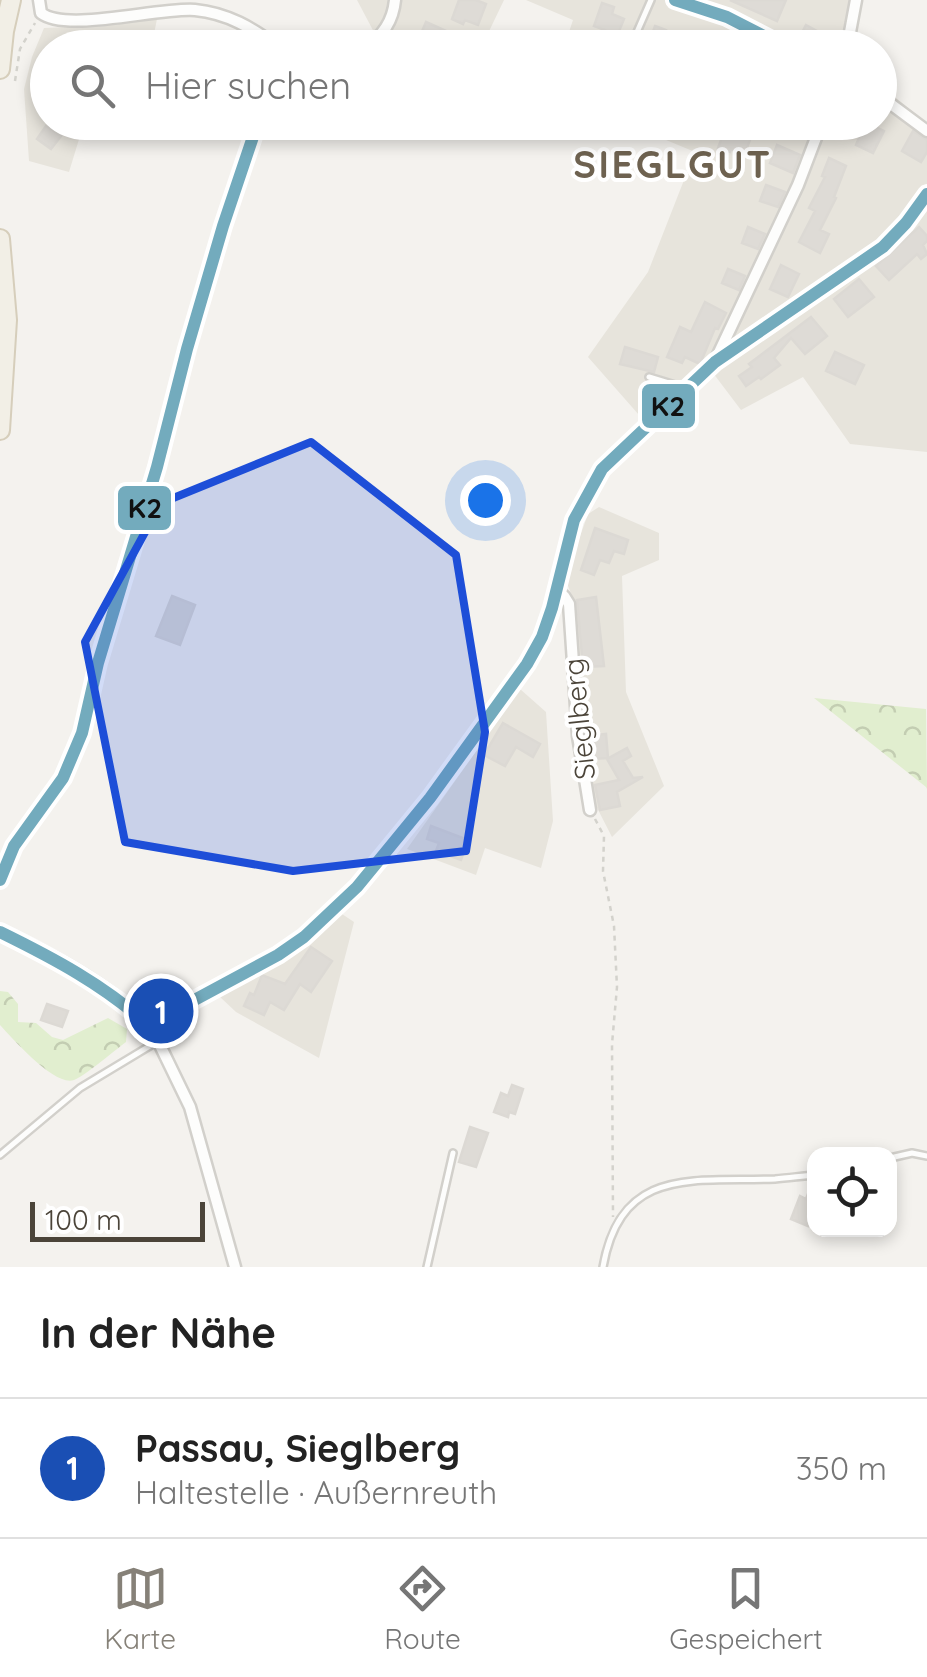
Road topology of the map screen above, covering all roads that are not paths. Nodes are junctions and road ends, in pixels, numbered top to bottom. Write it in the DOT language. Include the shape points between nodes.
graph roads {
  1 [pos="12,0"];
  2 [pos="39,0"];
  3 [pos="395,0"];
  4 [pos="651,0"];
  5 [pos="675,0"];
  6 [pos="856,0"];
  7 [pos="253,30"];
  8 [pos="385,30"];
  9 [pos="638,30"];
  10 [pos="755,30"];
  11 [pos="850,30"];
  12 [pos="2,31"];
  13 [pos="7,75"];
  14 [pos="897,109"];
  15 [pos="927,131"];
  16 [pos="252,140"];
  17 [pos="815,140"];
  18 [pos="927,194"];
  19 [pos="0,238"];
  20 [pos="715,362"];
  21 [pos="650,376"];
  22 [pos="686,389"];
  23 [pos="0,430"];
  24 [pos="557,591"];
  25 [pos="590,810"];
  26 [pos="0,880"];
  27 [pos="0,932"];
  28 [pos="148,1025"];
  29 [pos="158,1041"];
  30 [pos="453,1154"];
  31 [pos="0,1155"];
  32 [pos="927,1156"];
  33 [pos="897,1157"];
  34 [pos="807,1175"];
  35 [pos="235,1267"];
  36 [pos="428,1267"];
  37 [pos="603,1267"];
  1 -- 12 [label="main road"];
  2 -- 7 [label="street" via="47,18 196,10"];
  3 -- 8 [label="street"];
  4 -- 9 [label="lane"];
  5 -- 10 [label="street"];
  6 -- 11 [label="street"];
  12 -- 13 [label="main road"];
  14 -- 15 [label="street"];
  16 -- 26 [label="street" via="82,733 63,778 14,846"];
  17 -- 20 [label="street"];
  18 -- 20 [label="street" via="883,247"];
  19 -- 23 [label="main road" via="7,320"];
  20 -- 22 [label="street"];
  21 -- 22 [label="lane"];
  22 -- 24 [label="street" via="602,469 574,520"];
  24 -- 25 [label="street, Sieglberg" via="569,604"];
  24 -- 28 [label="street" via="527,664 357,888 278,955"];
  27 -- 28 [label="street" via="98,985"];
  28 -- 29 [label="street"];
  29 -- 31 [label="lane" via="80,1088"];
  29 -- 35 [label="street" via="190,1107"];
  30 -- 36 [label="lane"];
  32 -- 33 [label="lane"];
  34 -- 37 [label="lane" via="673,1183 641,1196 613,1228"];
}
